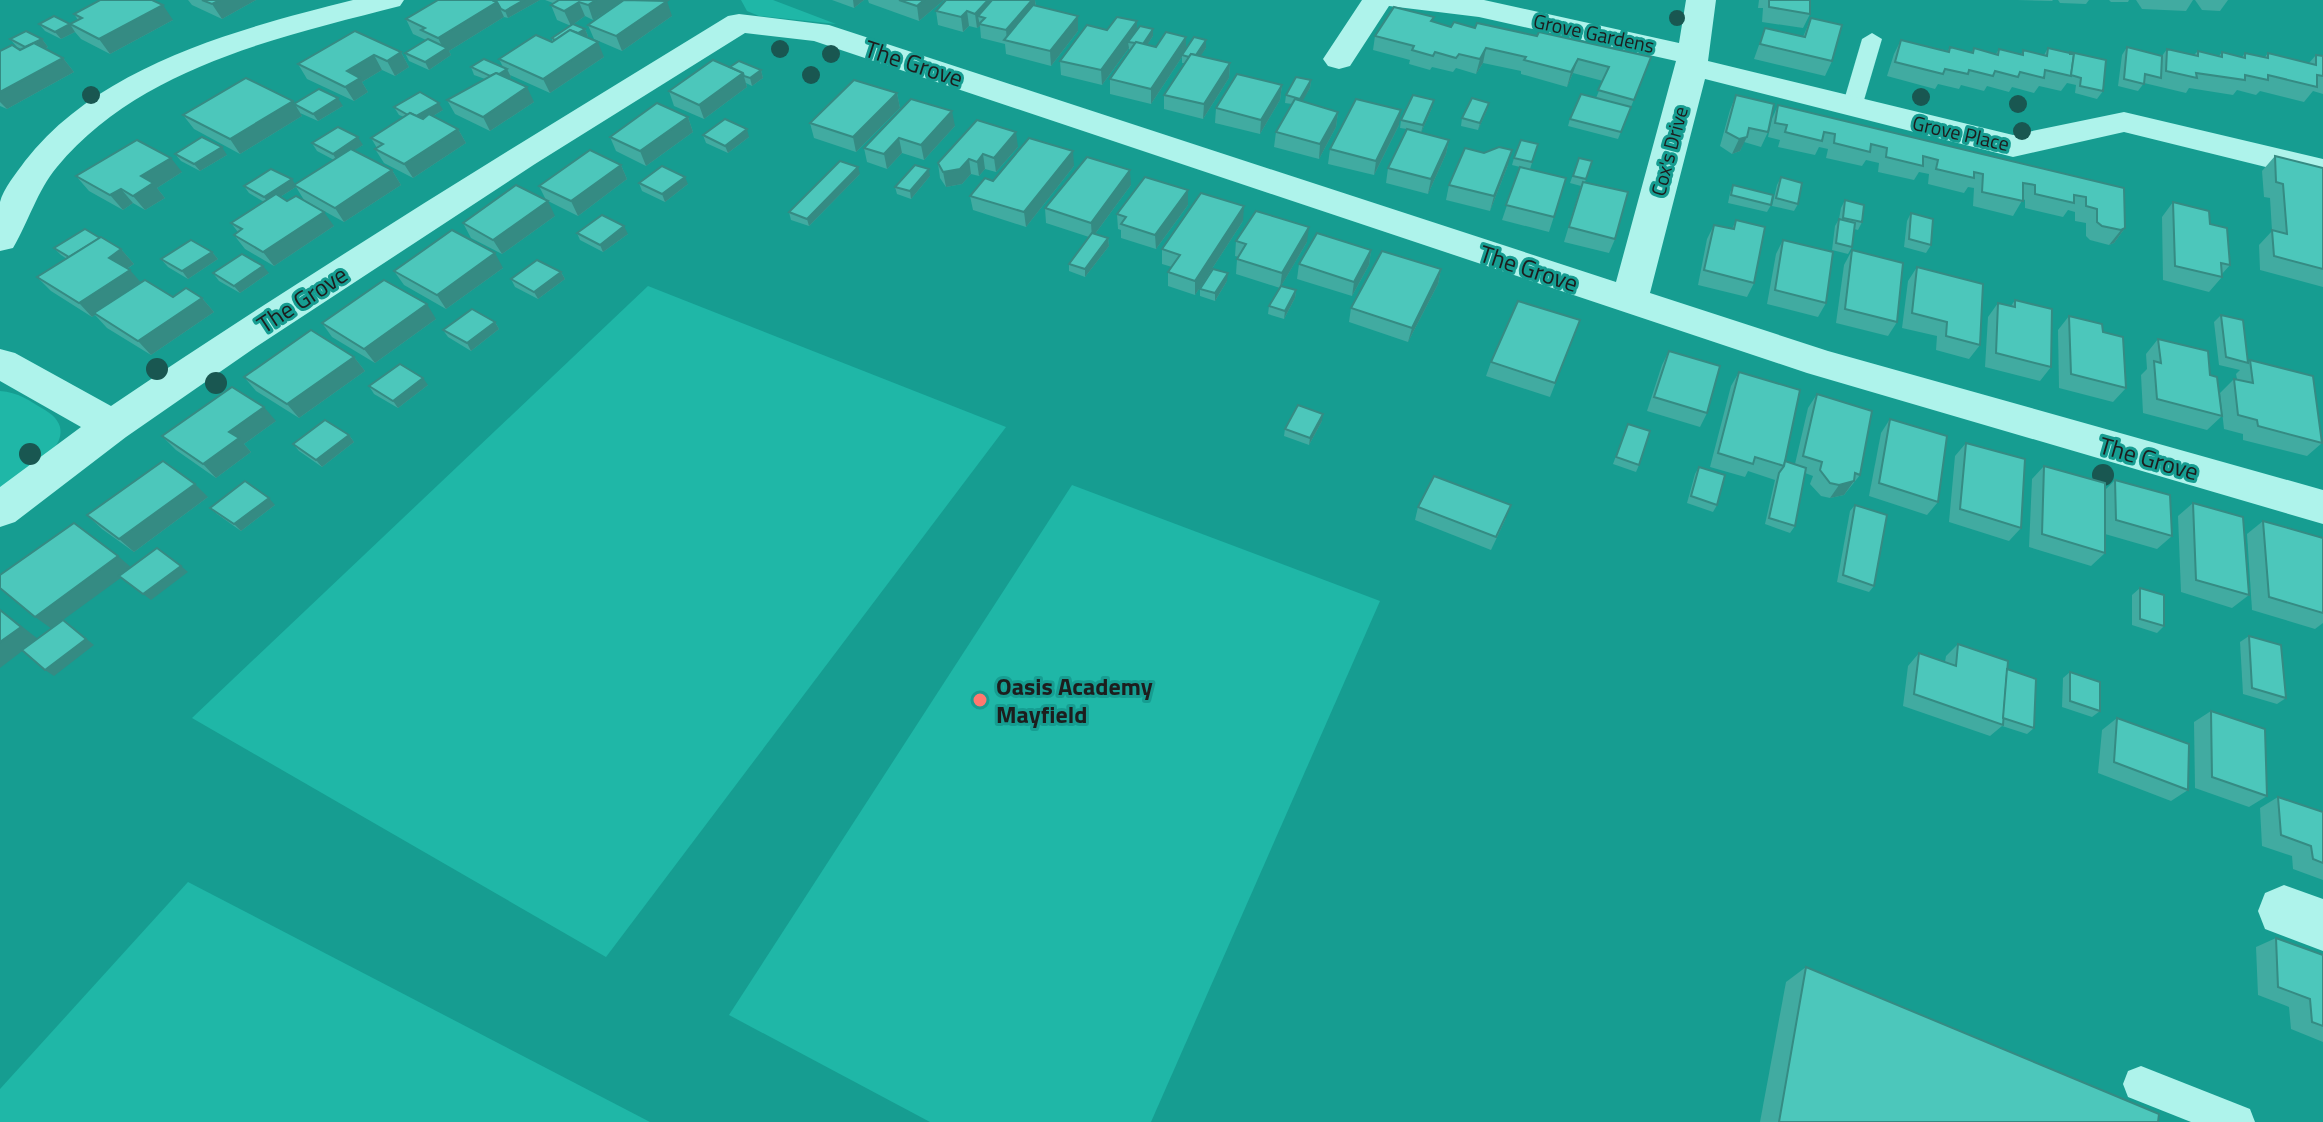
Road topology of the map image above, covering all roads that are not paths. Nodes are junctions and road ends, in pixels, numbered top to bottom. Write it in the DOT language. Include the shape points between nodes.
graph roads {
  1 [pos="389,0"];
  2 [pos="1377,0"];
  3 [pos="1400,0"];
  4 [pos="1701,0"];
  5 [pos="732,12"];
  6 [pos="1872,39"];
  7 [pos="1339,59"];
  8 [pos="1692,60"];
  9 [pos="1852,107"];
  10 [pos="2323,170"];
  11 [pos="0,239"];
  12 [pos="1629,301"];
  13 [pos="0,363"];
  14 [pos="112,426"];
  15 [pos="2323,507"];
  16 [pos="0,510"];
  17 [pos="2141,1084"];
  18 [pos="2237,1122"];
  1 -- 11 [label="street" via="213,48 138,84 41,163"];
  2 -- 7 [label="street"];
  3 -- 8 [label="street, Grove Gardens" via="1479,8"];
  4 -- 8 [label="street, Cox's Drive"];
  5 -- 12 [label="street, The Grove" via="818,32"];
  5 -- 14 [label="street, The Grove"];
  6 -- 9 [label="lane"];
  8 -- 9 [label="street, Grove Place"];
  8 -- 12 [label="street, Cox's Drive"];
  9 -- 10 [label="street, Grove Place" via="2013,146 2041,145 2103,123 2124,122"];
  12 -- 15 [label="street, The Grove" via="1866,377"];
  13 -- 14 [label="street"];
  14 -- 16 [label="street, The Grove"];
  17 -- 18 [label="lane"];
}
